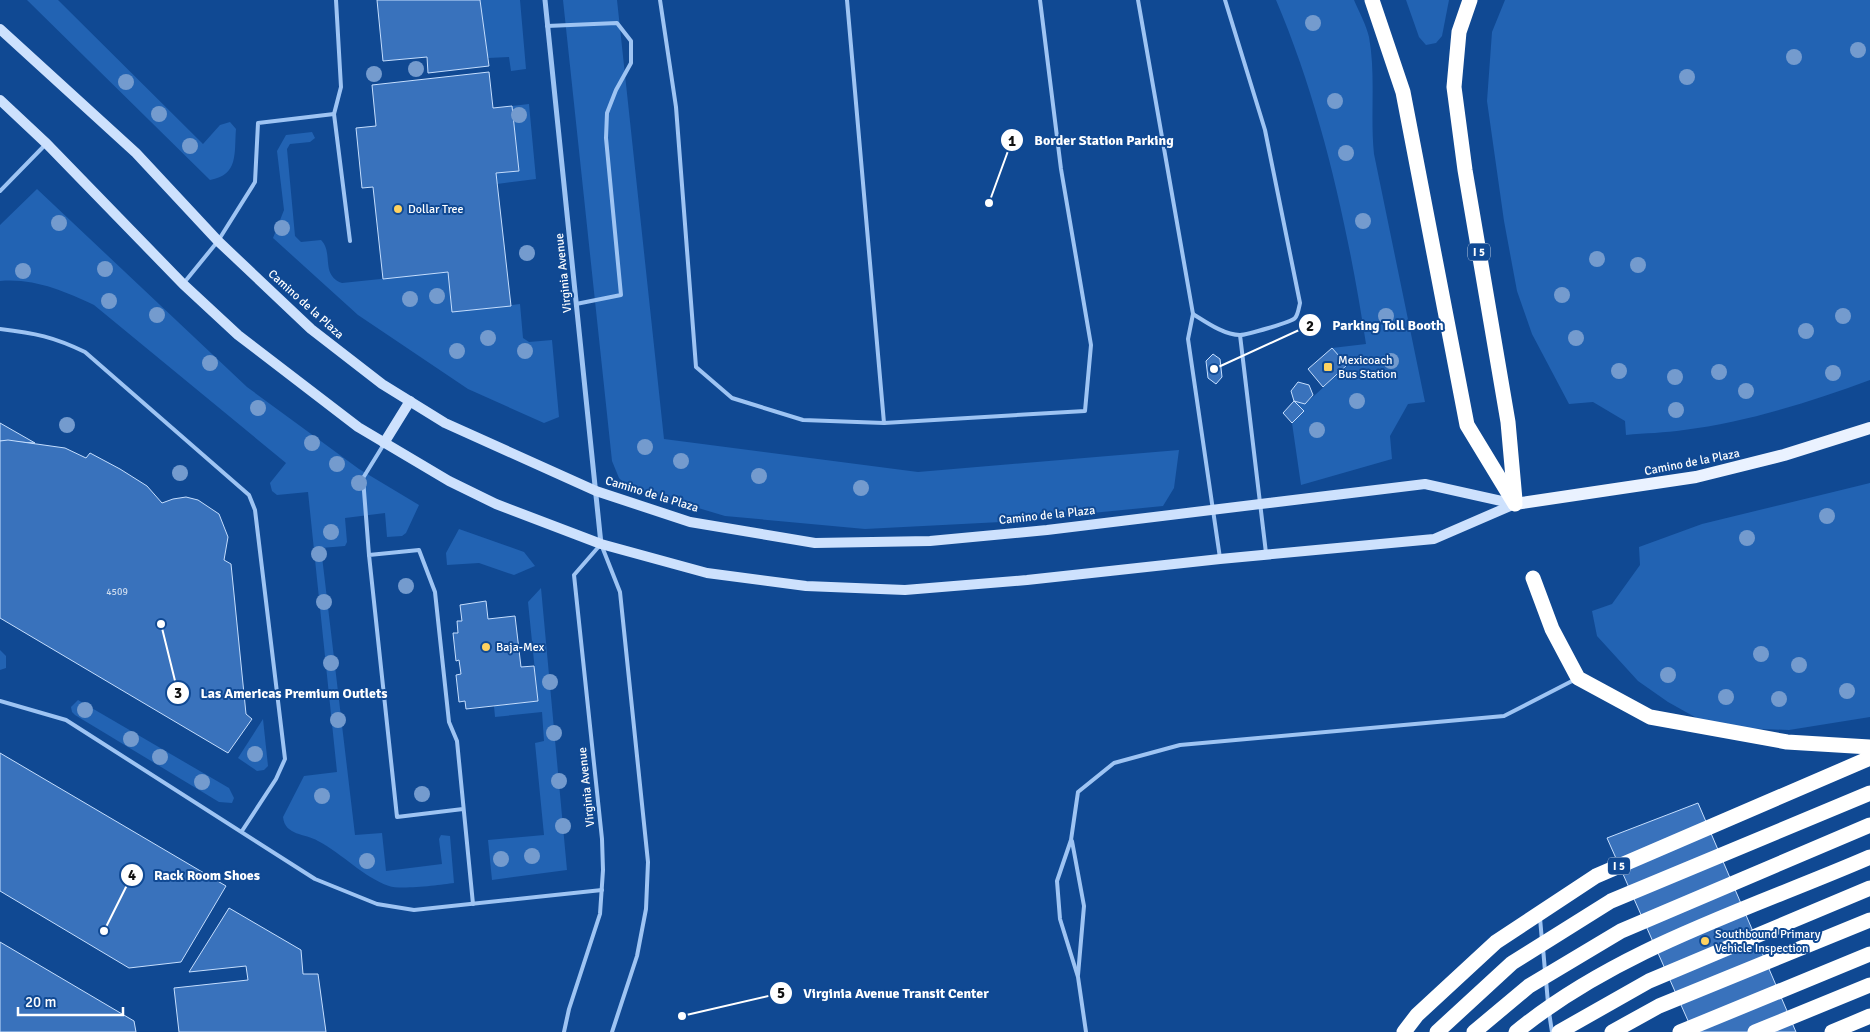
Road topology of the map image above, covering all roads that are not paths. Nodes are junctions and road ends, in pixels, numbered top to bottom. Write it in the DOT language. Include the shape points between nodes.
graph roads {
  1 [pos="336,0"];
  2 [pos="545,0"];
  3 [pos="660,0"];
  4 [pos="847,0"];
  5 [pos="1040,0"];
  6 [pos="1138,0"];
  7 [pos="1225,0"];
  8 [pos="1372,0"];
  9 [pos="1470,0"];
  10 [pos="548,26"];
  11 [pos="0,29"];
  12 [pos="0,100"];
  13 [pos="334,114"];
  14 [pos="47,144"];
  15 [pos="0,191"];
  16 [pos="350,240"];
  17 [pos="218,241"];
  18 [pos="183,284"];
  19 [pos="576,304"];
  20 [pos="1193,314"];
  21 [pos="0,329"];
  22 [pos="1240,335"];
  23 [pos="410,401"];
  24 [pos="884,423"];
  25 [pos="1870,428"];
  26 [pos="384,443"];
  27 [pos="596,491"];
  28 [pos="1260,503"];
  29 [pos="1515,504"];
  30 [pos="1213,509"];
  31 [pos="601,544"];
  32 [pos="369,555"];
  33 [pos="1266,555"];
  34 [pos="1220,559"];
  35 [pos="1533,578"];
  36 [pos="1578,678"];
  37 [pos="0,702"];
  38 [pos="1870,746"];
  39 [pos="1870,758"];
  40 [pos="1870,793"];
  41 [pos="463,809"];
  42 [pos="1870,825"];
  43 [pos="242,831"];
  44 [pos="1072,840"];
  45 [pos="1870,857"];
  46 [pos="1870,888"];
  47 [pos="602,890"];
  48 [pos="474,904"];
  49 [pos="1539,913"];
  50 [pos="1870,920"];
  51 [pos="1542,944"];
  52 [pos="1870,954"];
  53 [pos="1546,976"];
  54 [pos="1078,977"];
  55 [pos="1870,985"];
  56 [pos="1549,1006"];
  57 [pos="1870,1016"];
  58 [pos="564,1032"];
  59 [pos="612,1032"];
  60 [pos="1086,1032"];
  61 [pos="1404,1032"];
  62 [pos="1437,1032"];
  63 [pos="1474,1032"];
  64 [pos="1516,1032"];
  65 [pos="1552,1032"];
  66 [pos="1559,1032"];
  67 [pos="1612,1032"];
  68 [pos="1680,1032"];
  69 [pos="1755,1032"];
  70 [pos="1832,1032"];
  1 -- 13 [label="lane" via="342,86"];
  2 -- 10 [label="street, Virginia Avenue"];
  3 -- 24 [label="lane" via="676,108 696,367 732,398 803,420"];
  4 -- 24 [label="lane"];
  5 -- 24 [label="lane" via="1061,169 1091,345 1085,411"];
  6 -- 20 [label="lane"];
  7 -- 22 [label="lane" via="1265,130 1300,303 1296,318 1284,325"];
  8 -- 29 [label="highway" via="1403,92 1467,425"];
  9 -- 29 [label="highway, I 5" via="1459,32 1454,87 1508,422"];
  10 -- 19 [label="street, Virginia Avenue"];
  10 -- 19 [label="lane" via="617,23 631,42 631,63 607,113 606,138 621,295"];
  11 -- 17 [label="main road, Camino de la Plaza" via="136,153"];
  12 -- 14 [label="main road, Camino de la Plaza"];
  13 -- 16 [label="lane"];
  13 -- 17 [label="lane" via="258,123 255,182"];
  14 -- 15 [label="lane"];
  14 -- 18 [label="main road, Camino de la Plaza"];
  17 -- 18 [label="lane"];
  17 -- 23 [label="main road, Camino de la Plaza" via="311,329 382,384"];
  18 -- 26 [label="main road, Camino de la Plaza" via="238,335 358,427"];
  19 -- 27 [label="street, Virginia Avenue"];
  20 -- 22 [label="lane" via="1217,328"];
  20 -- 30 [label="lane" via="1188,340"];
  21 -- 43 [label="lane" via="58,338 85,352 249,495 255,510 285,759 276,779"];
  22 -- 28 [label="lane"];
  23 -- 26 [label="main road"];
  23 -- 27 [label="main road, Camino de la Plaza" via="445,423"];
  25 -- 29 [label="main road, Camino de la Plaza" via="1784,455 1696,477"];
  26 -- 31 [label="main road, Camino de la Plaza" via="496,504"];
  26 -- 32 [label="lane" via="363,478"];
  27 -- 30 [label="main road, Camino de la Plaza" via="690,522 815,543 930,541"];
  27 -- 31 [label="street, Virginia Avenue"];
  28 -- 29 [label="main road, Camino de la Plaza" via="1425,484"];
  28 -- 30 [label="main road, Camino de la Plaza"];
  28 -- 33 [label="lane"];
  29 -- 33 [label="main road, Camino de la Plaza" via="1434,539"];
  30 -- 34 [label="lane"];
  31 -- 34 [label="main road, Camino de la Plaza" via="707,574 740,579 806,586 905,590"];
  31 -- 47 [label="lane, Virginia Avenue" via="574,575 602,839"];
  31 -- 59 [label="lane, Virginia Avenue" via="620,592 648,862 646,909 637,956"];
  32 -- 41 [label="lane" via="420,550 435,592 449,722 457,741"];
  32 -- 41 [label="lane" via="398,817"];
  33 -- 34 [label="main road, Camino de la Plaza"];
  35 -- 36 [label="highway" via="1552,629"];
  36 -- 38 [label="highway" via="1650,717 1787,742"];
  36 -- 44 [label="lane" via="1504,716 1180,745 1114,763 1078,792"];
  37 -- 43 [label="lane" via="66,720"];
  39 -- 49 [label="highway, I 5" via="1596,876"];
  40 -- 51 [label="highway, I 5" via="1612,901"];
  41 -- 48 [label="lane"];
  42 -- 53 [label="highway" via="1621,931"];
  43 -- 48 [label="lane" via="315,879 378,904 414,910"];
  44 -- 54 [label="lane" via="1084,906"];
  44 -- 54 [label="lane" via="1056,881 1060,919"];
  45 -- 56 [label="highway" via="1641,952"];
  46 -- 66 [label="highway" via="1648,980"];
  47 -- 48 [label="lane"];
  47 -- 58 [label="lane, Virginia Avenue" via="600,914"];
  49 -- 51 [label="lane"];
  49 -- 61 [label="highway, I 5" via="1496,942 1417,1015"];
  50 -- 67 [label="highway" via="1659,1006"];
  51 -- 53 [label="lane"];
  51 -- 62 [label="highway, I 5" via="1512,963"];
  52 -- 68 [label="highway"];
  53 -- 56 [label="lane"];
  53 -- 63 [label="highway" via="1529,986"];
  54 -- 60 [label="lane"];
  55 -- 69 [label="highway"];
  56 -- 64 [label="highway"];
  56 -- 65 [label="lane"];
  57 -- 70 [label="highway"];
}
